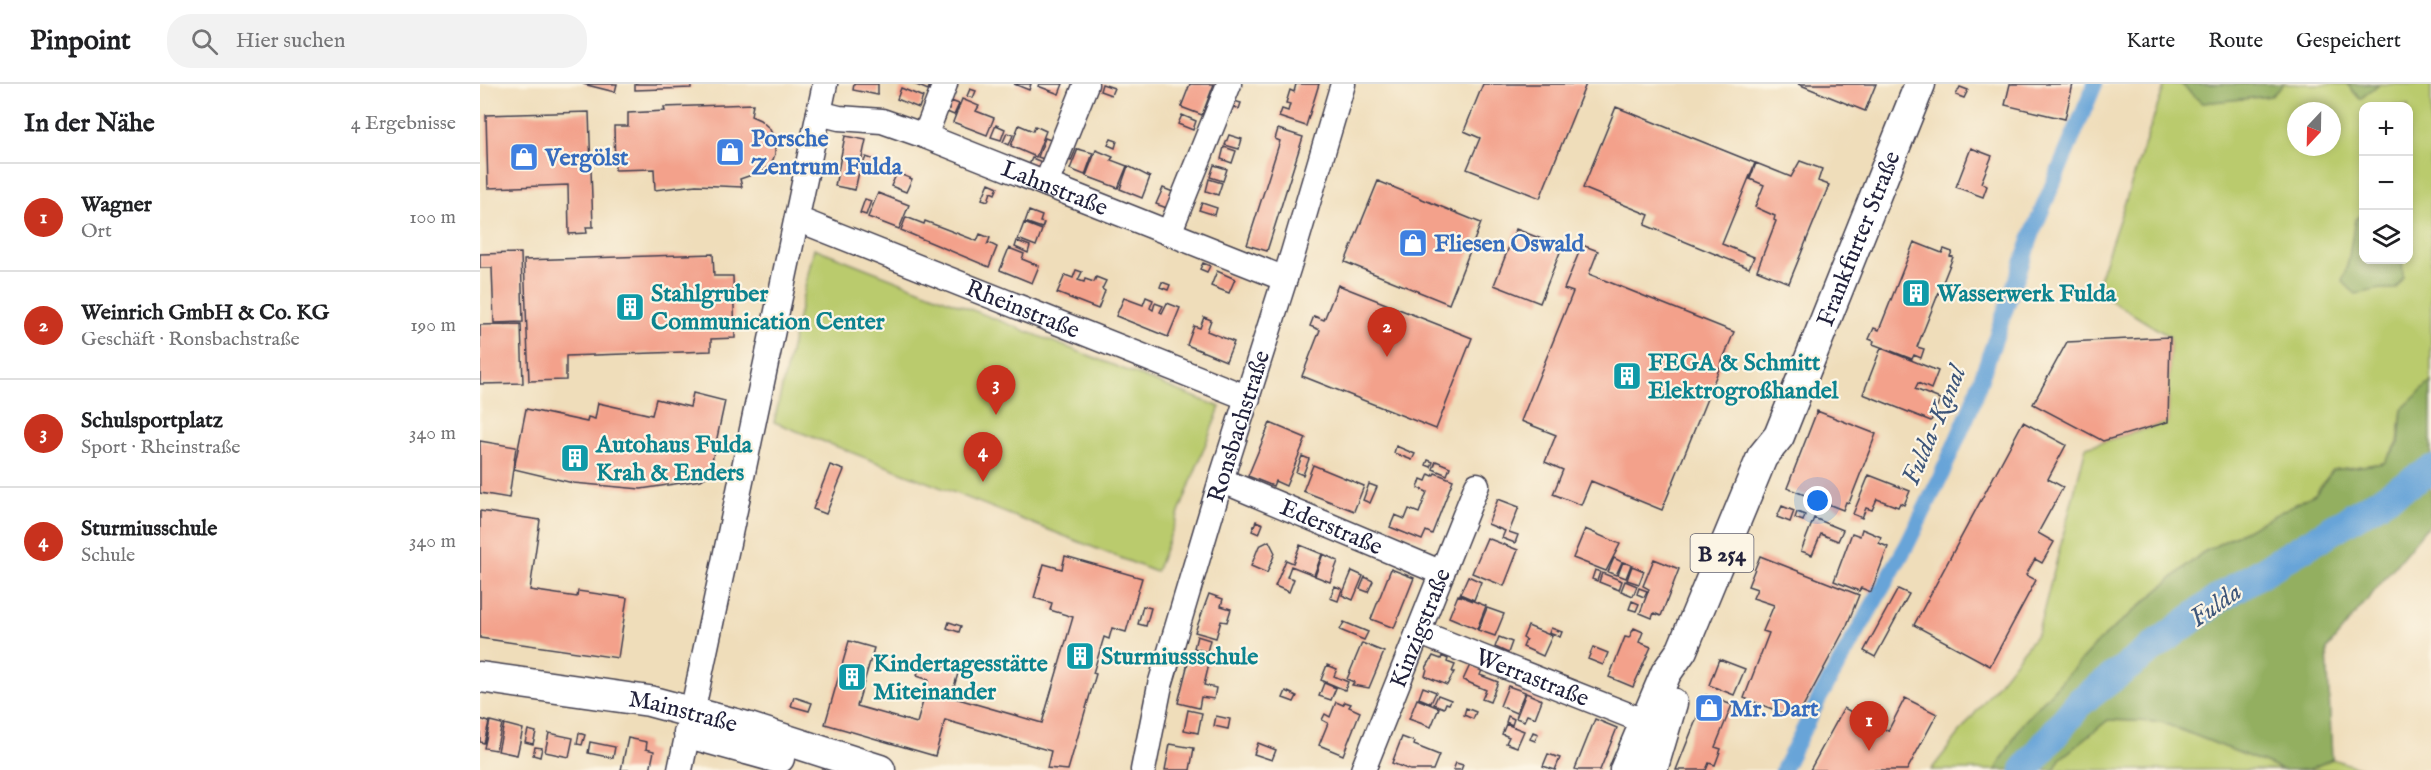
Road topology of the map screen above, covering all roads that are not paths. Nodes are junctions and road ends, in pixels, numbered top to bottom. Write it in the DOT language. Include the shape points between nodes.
graph roads {
  1 [pos="825,84"];
  2 [pos="945,84"];
  3 [pos="1086,84"];
  4 [pos="1229,84"];
  5 [pos="1343,84"];
  6 [pos="1904,84"];
  7 [pos="1920,84"];
  8 [pos="819,113"];
  9 [pos="925,136"];
  10 [pos="1046,184"];
  11 [pos="796,219"];
  12 [pos="1169,233"];
  13 [pos="1285,279"];
  14 [pos="1248,398"];
  15 [pos="1762,457"];
  16 [pos="1221,480"];
  17 [pos="1477,485"];
  18 [pos="1442,573"];
  19 [pos="1418,632"];
  20 [pos="1683,650"];
  21 [pos="480,677"];
  22 [pos="480,695"];
  23 [pos="690,722"];
  24 [pos="1646,722"];
  25 [pos="828,765"];
  26 [pos="680,770"];
  27 [pos="880,770"];
  28 [pos="1143,770"];
  29 [pos="1364,770"];
  30 [pos="1626,770"];
  31 [pos="1652,770"];
  1 -- 8 [label="street"];
  2 -- 9 [label="street"];
  3 -- 10 [label="street"];
  4 -- 12 [label="street"];
  5 -- 13 [label="street, Ronsbachstraße"];
  6 -- 15 [label="main road, Frankfurter Straße / B 254" via="1765,430"];
  7 -- 15 [label="main road, Frankfurter Straße / B 254" via="1779,436"];
  8 -- 9 [label="street, Lahnstraße" via="882,122"];
  8 -- 11 [label="street"];
  9 -- 10 [label="street, Lahnstraße"];
  10 -- 12 [label="street, Lahnstraße"];
  11 -- 14 [label="street, Rheinstraße"];
  11 -- 23 [label="street"];
  12 -- 13 [label="street, Lahnstraße"];
  13 -- 14 [label="street, Ronsbachstraße"];
  14 -- 16 [label="street, Ronsbachstraße"];
  15 -- 20 [label="main road, Frankfurter Straße / B 254"];
  16 -- 18 [label="street, Ederstraße"];
  16 -- 28 [label="street, Ronsbachstraße" via="1160,685"];
  17 -- 18 [label="street, Kinzigstraße"];
  18 -- 19 [label="street, Kinzigstraße"];
  19 -- 24 [label="street, Werrastraße"];
  19 -- 29 [label="street, Kinzigstraße"];
  20 -- 24 [label="main road, Frankfurter Straße / B 254" via="1666,673"];
  20 -- 31 [label="main road, Frankfurter Straße / B 254" via="1680,680"];
  21 -- 23 [label="main road, Mainstraße" via="649,701"];
  22 -- 23 [label="main road, Mainstraße"];
  23 -- 25 [label="main road, Mainstraße"];
  23 -- 26 [label="street"];
  24 -- 30 [label="main road, Frankfurter Straße / B 254"];
  25 -- 27 [label="main road, Mainstraße"];
}
